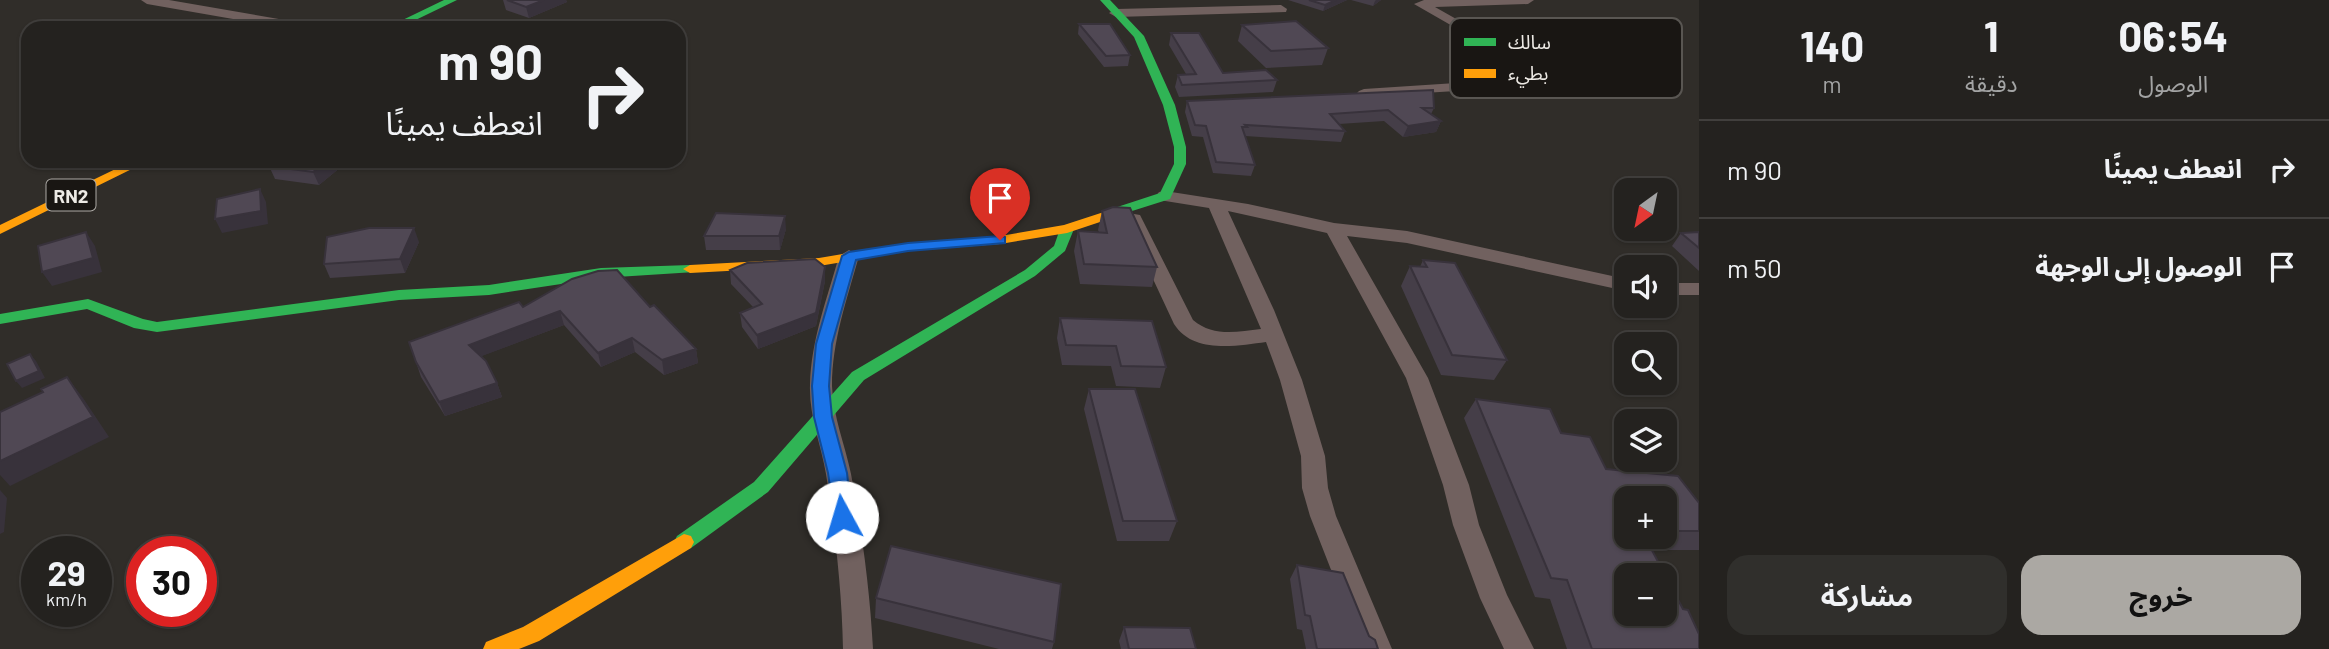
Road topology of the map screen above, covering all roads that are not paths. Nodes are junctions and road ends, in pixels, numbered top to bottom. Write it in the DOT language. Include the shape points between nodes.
graph roads {
  1 [pos="146,0"];
  2 [pos="452,0"];
  3 [pos="1105,0"];
  4 [pos="1528,0"];
  5 [pos="470,6"];
  6 [pos="1281,9"];
  7 [pos="1116,13"];
  8 [pos="268,21"];
  9 [pos="406,21"];
  10 [pos="437,21"];
  11 [pos="1450,21"];
  12 [pos="1450,88"];
  13 [pos="1349,96"];
  14 [pos="91,168"];
  15 [pos="128,168"];
  16 [pos="60,183"];
  17 [pos="1165,196"];
  18 [pos="1217,206"];
  19 [pos="1129,208"];
  20 [pos="1067,229"];
  21 [pos="1334,229"];
  22 [pos="0,230"];
  23 [pos="849,256"];
  24 [pos="1614,282"];
  25 [pos="1677,289"];
  26 [pos="1699,289"];
  27 [pos="0,320"];
  28 [pos="1273,334"];
  29 [pos="823,417"];
  30 [pos="494,649"];
  31 [pos="858,649"];
  32 [pos="1377,649"];
  33 [pos="1519,649"];
  1 -- 8 [label="street"];
  2 -- 9 [label="main road"];
  3 -- 7 [label="main road"];
  4 -- 11 [label="street" via="1420,4"];
  5 -- 10 [label="main road"];
  6 -- 7 [label="street"];
  7 -- 17 [label="main road" via="1139,36 1175,105 1180,164"];
  12 -- 13 [label="street"];
  14 -- 16 [label="main road, RN2"];
  15 -- 22 [label="main road, RN2"];
  17 -- 18 [label="street"];
  17 -- 19 [label="main road"];
  18 -- 21 [label="street"];
  18 -- 28 [label="street"];
  19 -- 20 [label="main road"];
  19 -- 28 [label="street" via="1192,333 1217,340"];
  20 -- 23 [label="main road"];
  20 -- 29 [label="main road" via="1060,248 1030,273 859,376"];
  21 -- 24 [label="street" via="1407,237"];
  21 -- 33 [label="street" via="1418,378 1466,525"];
  23 -- 27 [label="main road" via="819,262 601,273 157,327 88,304"];
  23 -- 29 [label="street" via="824,344"];
  25 -- 26 [label="street"];
  28 -- 32 [label="street" via="1313,456 1323,516"];
  29 -- 30 [label="main road" via="761,487 684,542 531,634"];
  29 -- 31 [label="street" via="838,473 858,618"];
}
